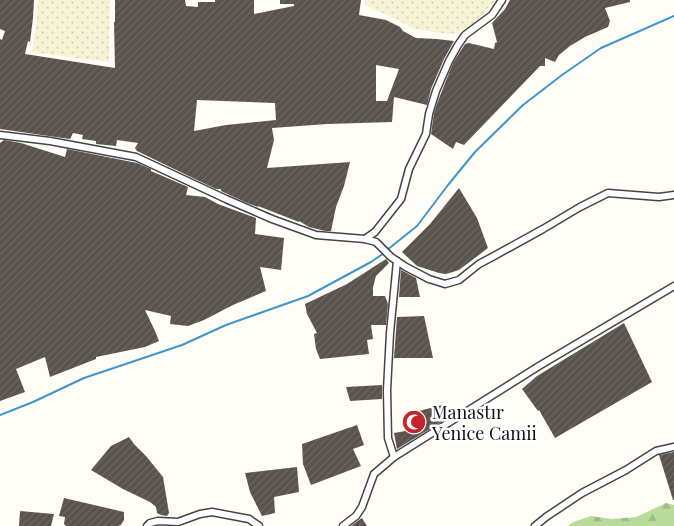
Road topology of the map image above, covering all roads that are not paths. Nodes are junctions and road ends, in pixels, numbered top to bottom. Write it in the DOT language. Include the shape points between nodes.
graph roads {
  1 [pos="502,0"];
  2 [pos="0,136"];
  3 [pos="674,195"];
  4 [pos="365,239"];
  5 [pos="394,259"];
  6 [pos="674,286"];
  7 [pos="674,447"];
  8 [pos="394,456"];
  9 [pos="146,526"];
  10 [pos="259,526"];
  11 [pos="343,526"];
  12 [pos="535,526"];
  1 -- 4 [label="street" via="492,15 465,35 458,45 436,91 426,134 409,169 401,199 375,232"];
  2 -- 4 [label="street" via="136,156 226,199 316,235"];
  3 -- 5 [label="street" via="608,193 479,264 459,280 445,284 429,279"];
  4 -- 5 [label="street" via="376,242"];
  5 -- 8 [label="street" via="388,438"];
  6 -- 8 [label="street"];
  7 -- 12 [label="street" via="656,452 582,493"];
  8 -- 11 [label="street" via="374,474 362,507"];
  9 -- 10 [label="street" via="158,521 178,522 212,512 249,519"];
}
